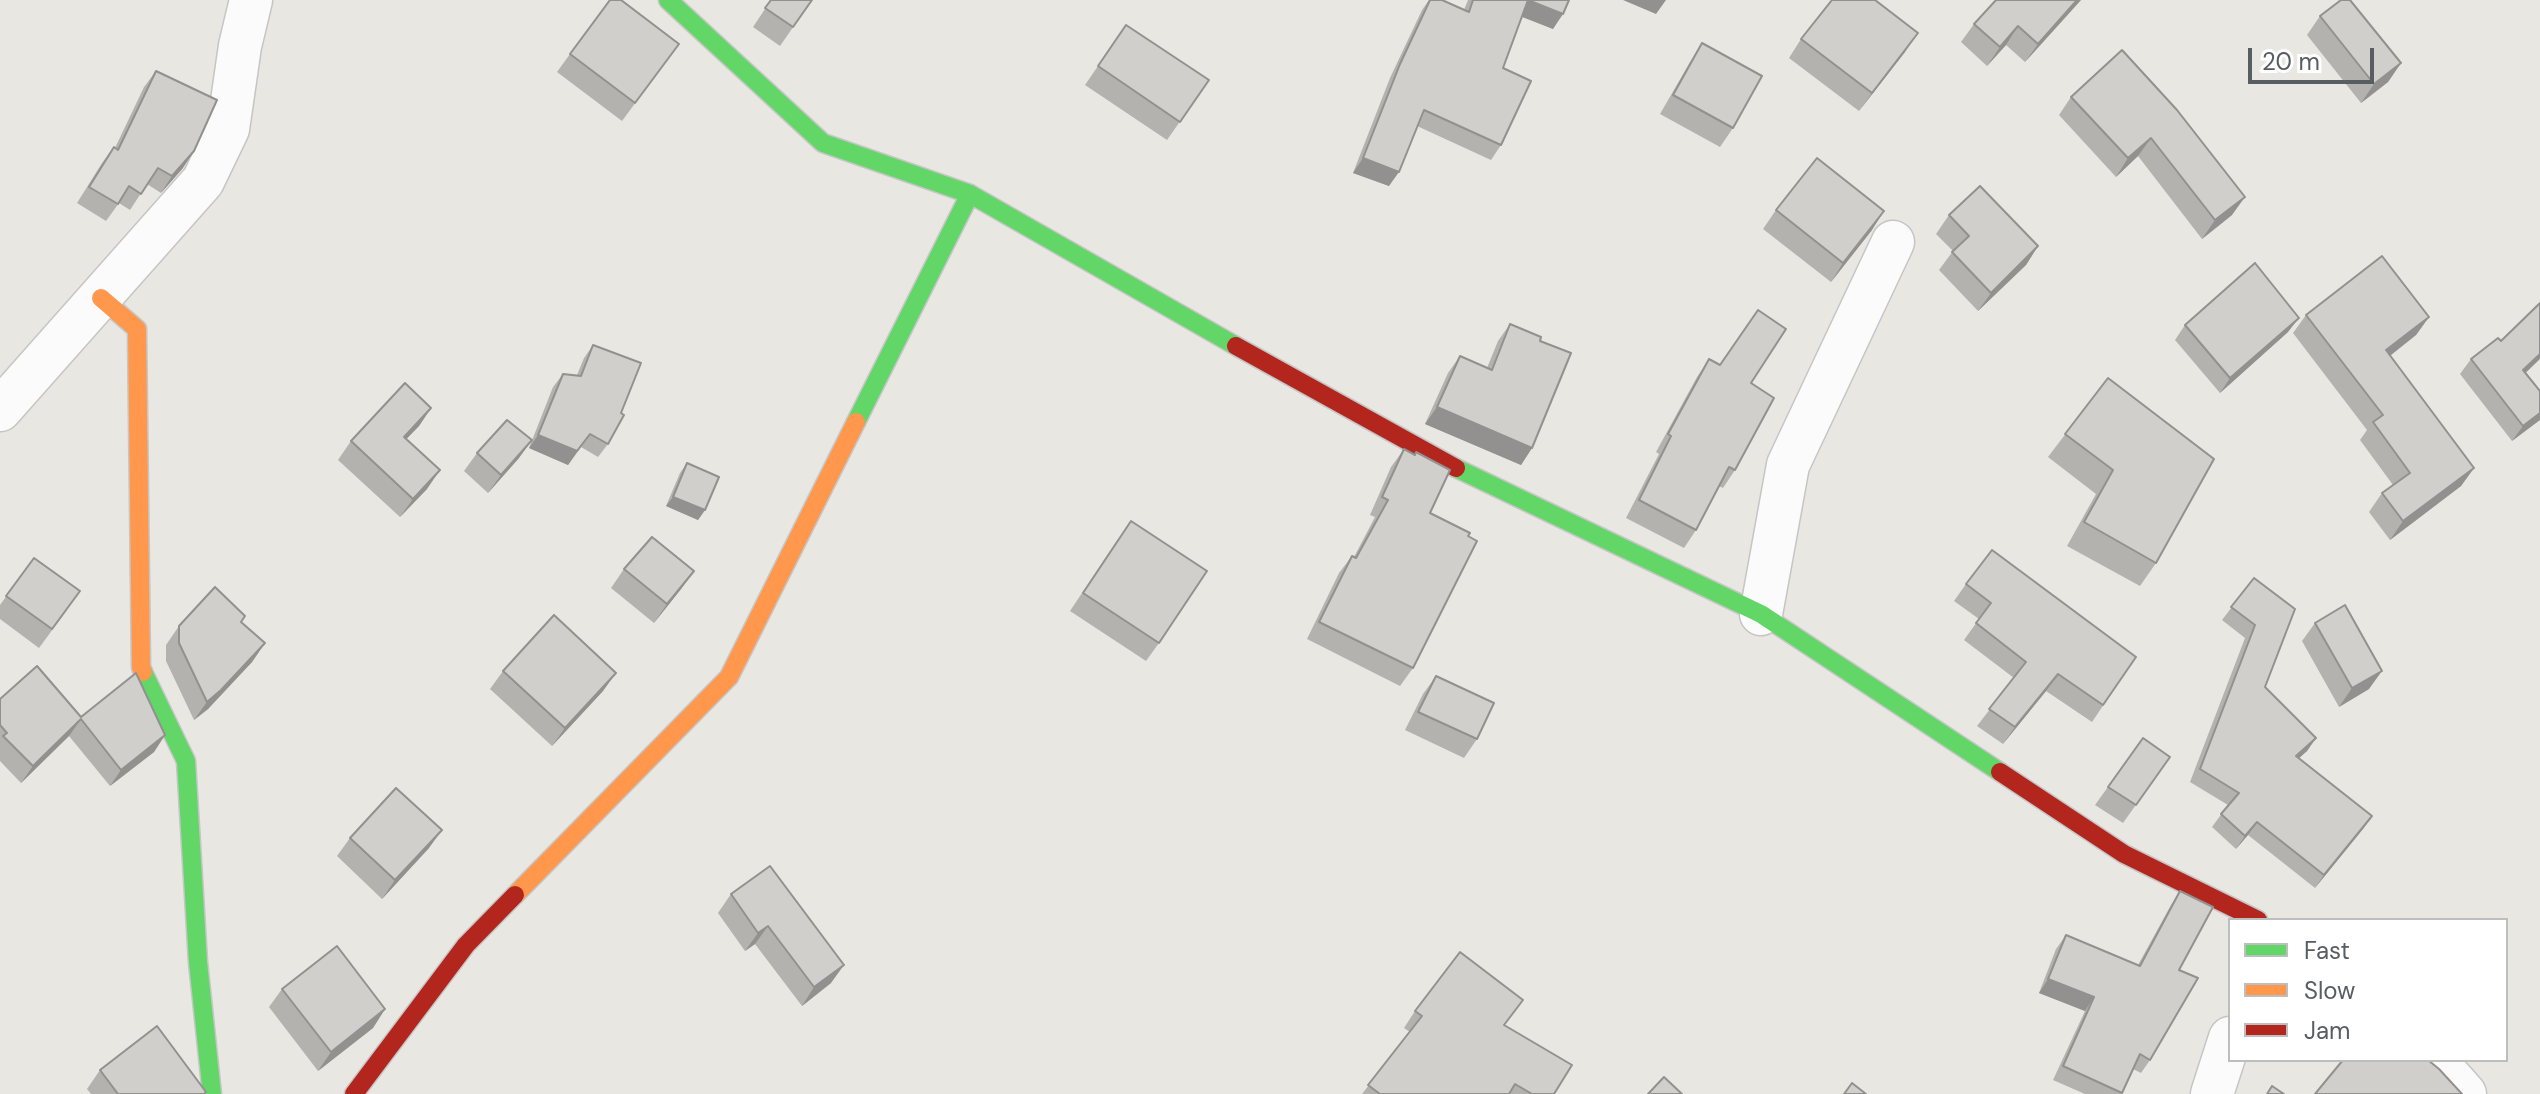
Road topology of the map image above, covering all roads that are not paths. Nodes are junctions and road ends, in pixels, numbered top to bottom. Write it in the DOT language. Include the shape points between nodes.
graph roads {
  1 [pos="251,0"];
  2 [pos="668,0"];
  3 [pos="970,194"];
  4 [pos="1893,242"];
  5 [pos="101,298"];
  6 [pos="0,410"];
  7 [pos="1761,614"];
  8 [pos="2254,918"];
  9 [pos="2228,1044"];
  10 [pos="2437,1062"];
  11 [pos="212,1094"];
  12 [pos="354,1094"];
  13 [pos="2212,1094"];
  14 [pos="2465,1094"];
  1 -- 5 [label="street" via="228,129 203,181"];
  2 -- 3 [label="street" via="823,143"];
  3 -- 7 [label="street" via="1428,455"];
  3 -- 12 [label="street" via="729,677 466,945"];
  4 -- 7 [label="street" via="1788,465"];
  5 -- 6 [label="street"];
  5 -- 11 [label="street" via="137,329 141,667 186,761"];
  7 -- 8 [label="street" via="2124,854"];
  9 -- 13 [label="street"];
  10 -- 14 [label="street"];
}
